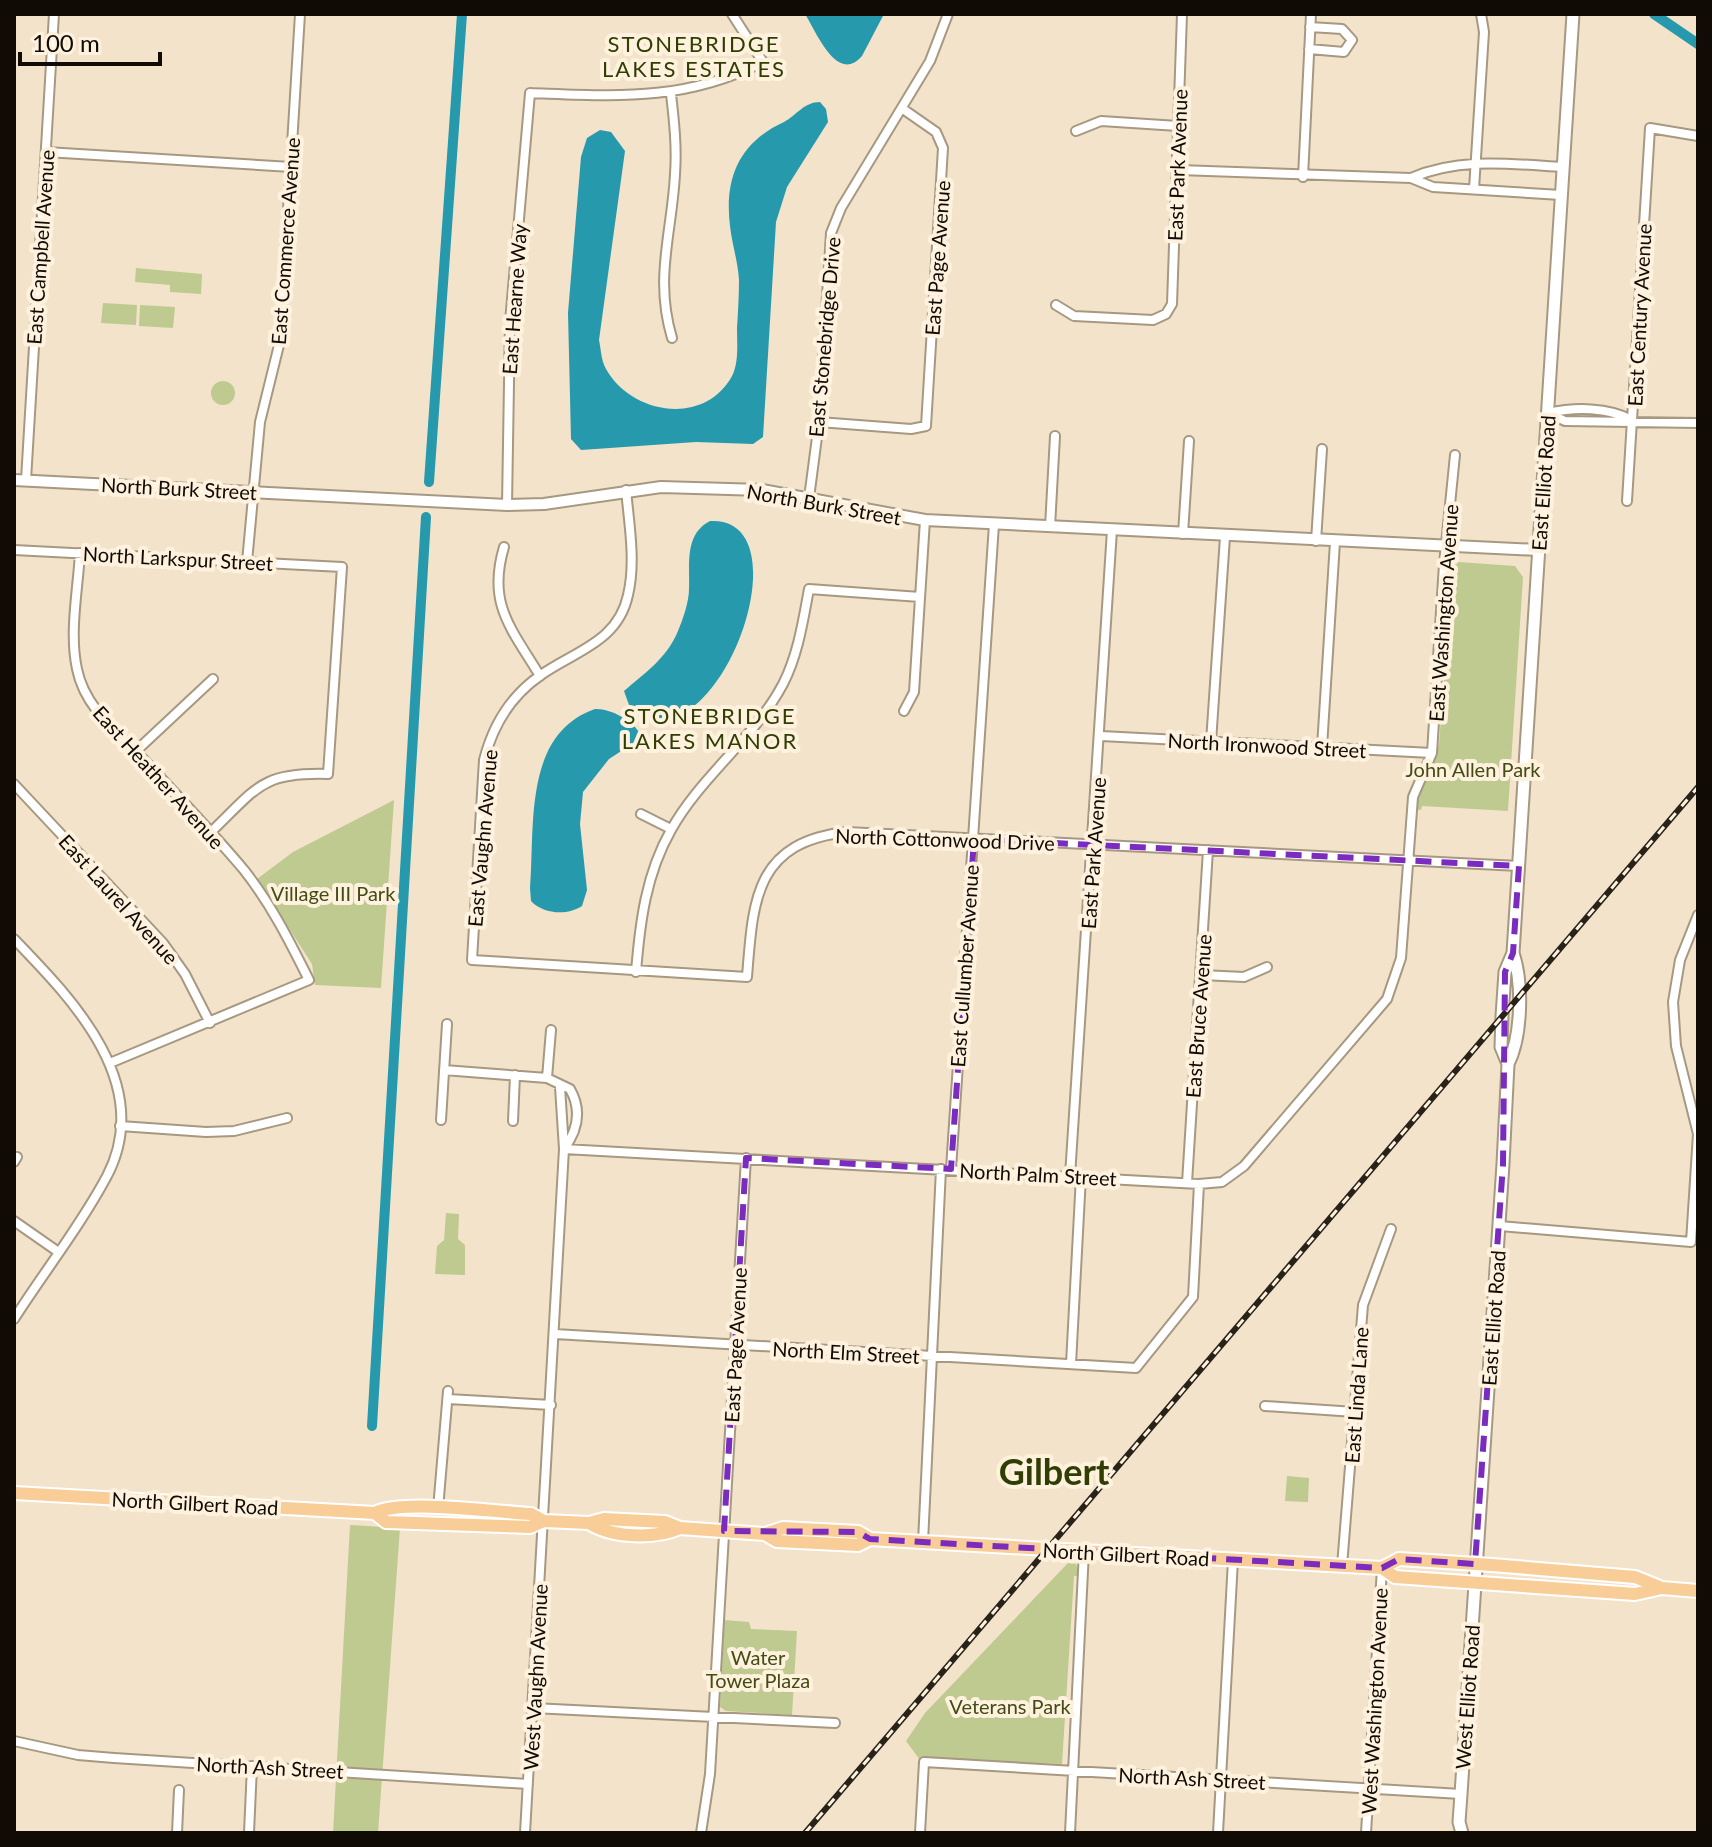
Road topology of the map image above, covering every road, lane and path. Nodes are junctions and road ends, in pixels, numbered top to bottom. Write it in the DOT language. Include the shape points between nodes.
graph roads {
  1 [pos="54,14"];
  2 [pos="300,14"];
  3 [pos="732,14"];
  4 [pos="948,14"];
  5 [pos="1182,14"];
  6 [pos="1311,14"];
  7 [pos="1481,14"];
  8 [pos="1573,14"];
  9 [pos="1310,27"];
  10 [pos="1309,49"];
  11 [pos="671,94"];
  12 [pos="903,109"];
  13 [pos="1178,126"];
  14 [pos="1076,131"];
  15 [pos="1698,136"];
  16 [pos="46,152"];
  17 [pos="1475,162"];
  18 [pos="291,167"];
  19 [pos="1563,167"];
  20 [pos="1179,170"];
  21 [pos="1303,177"];
  22 [pos="1411,178"];
  23 [pos="1474,189"];
  24 [pos="1561,195"];
  25 [pos="1056,305"];
  26 [pos="672,338"];
  27 [pos="1548,413"];
  28 [pos="1633,420"];
  29 [pos="819,422"];
  30 [pos="1698,423"];
  31 [pos="1055,436"];
  32 [pos="1189,441"];
  33 [pos="1322,449"];
  34 [pos="1455,455"];
  35 [pos="14,480"];
  36 [pos="26,480"];
  37 [pos="626,490"];
  38 [pos="252,492"];
  39 [pos="809,498"];
  40 [pos="1627,501"];
  41 [pos="507,505"];
  42 [pos="925,520"];
  43 [pos="994,524"];
  44 [pos="1050,527"];
  45 [pos="1112,530"];
  46 [pos="1183,534"];
  47 [pos="1225,537"];
  48 [pos="1316,541"];
  49 [pos="1335,542"];
  50 [pos="1447,546"];
  51 [pos="504,547"];
  52 [pos="14,550"];
  53 [pos="1538,550"];
  54 [pos="80,553"];
  55 [pos="247,562"];
  56 [pos="920,597"];
  57 [pos="540,676"];
  58 [pos="213,679"];
  59 [pos="904,711"];
  60 [pos="1101,736"];
  61 [pos="1211,742"];
  62 [pos="1322,747"];
  63 [pos="136,751"];
  64 [pos="1432,753"];
  65 [pos="14,784"];
  66 [pos="641,814"];
  67 [pos="671,829"];
  68 [pos="211,832"];
  69 [pos="974,839"];
  70 [pos="1094,845"];
  71 [pos="1208,850"];
  72 [pos="1408,860"];
  73 [pos="1519,866"];
  74 [pos="1698,915"];
  75 [pos="14,939"];
  76 [pos="1401,958"];
  77 [pos="472,960"];
  78 [pos="1267,967"];
  79 [pos="636,972"];
  80 [pos="1201,975"];
  81 [pos="210,1023"];
  82 [pos="447,1024"];
  83 [pos="551,1030"];
  84 [pos="110,1063"];
  85 [pos="444,1070"];
  86 [pos="515,1075"];
  87 [pos="547,1078"];
  88 [pos="560,1087"];
  89 [pos="287,1118"];
  90 [pos="441,1120"];
  91 [pos="513,1121"];
  92 [pos="120,1126"];
  93 [pos="564,1149"];
  94 [pos="746,1158"];
  95 [pos="946,1169"];
  96 [pos="1070,1176"];
  97 [pos="1081,1176"];
  98 [pos="1187,1183"];
  99 [pos="1199,1184"];
  100 [pos="14,1221"];
  101 [pos="1500,1226"];
  102 [pos="1391,1229"];
  103 [pos="57,1251"];
  104 [pos="14,1319"];
  105 [pos="555,1334"];
  106 [pos="734,1345"];
  107 [pos="932,1357"];
  108 [pos="1071,1364"];
  109 [pos="551,1405"];
  110 [pos="1265,1406"];
  111 [pos="1355,1412"];
  112 [pos="14,1493"];
  113 [pos="438,1509"];
  114 [pos="375,1513"];
  115 [pos="544,1521"];
  116 [pos="724,1531"];
  117 [pos="923,1542"];
  118 [pos="1084,1551"];
  119 [pos="1233,1560"];
  120 [pos="1342,1566"];
  121 [pos="1382,1568"];
  122 [pos="1474,1573"];
  123 [pos="1698,1591"];
  124 [pos="533,1708"];
  125 [pos="714,1717"];
  126 [pos="835,1723"];
  127 [pos="14,1741"];
  128 [pos="252,1766"];
  129 [pos="1072,1771"];
  130 [pos="1221,1780"];
  131 [pos="528,1784"];
  132 [pos="1369,1788"];
  133 [pos="179,1790"];
  134 [pos="1461,1794"];
  135 [pos="1458,1829"];
  136 [pos="177,1833"];
  137 [pos="249,1833"];
  138 [pos="525,1833"];
  139 [pos="701,1833"];
  140 [pos="920,1833"];
  141 [pos="1070,1833"];
  142 [pos="1218,1833"];
  143 [pos="1366,1833"];
  1 -- 16 [label="street, East Campbell Avenue"];
  2 -- 18 [label="street, East Commerce Avenue"];
  3 -- 11 [label="street" via="763,62 735,76"];
  4 -- 12 [label="street, East Stonebridge Drive" via="942,37"];
  5 -- 13 [label="street, East Park Avenue"];
  6 -- 9 [label="street"];
  7 -- 17 [label="street"];
  8 -- 19 [label="main road, East Elliot Road"];
  9 -- 10 [label="street"];
  9 -- 10 [label="street" via="1342,29 1352,40 1344,52"];
  10 -- 21 [label="street"];
  11 -- 26 [label="street" via="675,175 662,266"];
  11 -- 41 [label="street, East Hearne Way" via="530,93 510,322"];
  12 -- 29 [label="street, East Stonebridge Drive" via="831,233"];
  12 -- 29 [label="street, East Page Avenue" via="936,132 943,148 926,426"];
  13 -- 14 [label="street" via="1101,121"];
  13 -- 20 [label="street, East Park Avenue"];
  15 -- 28 [label="street, East Century Avenue" via="1650,128"];
  16 -- 18 [label="street"];
  16 -- 36 [label="street, East Campbell Avenue"];
  17 -- 19 [label="street"];
  17 -- 22 [label="street" via="1437,167"];
  17 -- 23 [label="street"];
  18 -- 38 [label="street, East Commerce Avenue" via="280,341 260,422"];
  19 -- 24 [label="main road, East Elliot Road"];
  20 -- 21 [label="street"];
  20 -- 25 [label="street, East Park Avenue" via="1172,304 1166,314 1153,320 1074,316"];
  21 -- 22 [label="street"];
  22 -- 23 [label="street" via="1433,187"];
  23 -- 24 [label="street"];
  24 -- 27 [label="main road, East Elliot Road"];
  27 -- 28 [label="street" via="1618,412"];
  27 -- 53 [label="main road, East Elliot Road"];
  28 -- 30 [label="street"];
  28 -- 40 [label="street, East Century Avenue"];
  29 -- 39 [label="street, East Stonebridge Drive"];
  31 -- 44 [label="street"];
  32 -- 46 [label="street"];
  33 -- 48 [label="street"];
  34 -- 50 [label="street, East Washington Avenue"];
  35 -- 36 [label="street, North Burk Street"];
  36 -- 38 [label="street, North Burk Street"];
  37 -- 39 [label="street, North Burk Street" via="762,490"];
  37 -- 41 [label="street, North Burk Street"];
  37 -- 57 [label="street, East Vaughn Avenue" via="631,576 619,618 605,637"];
  38 -- 41 [label="street, North Burk Street"];
  38 -- 55 [label="street, East Commerce Avenue"];
  39 -- 42 [label="street, North Burk Street"];
  42 -- 43 [label="street, North Burk Street"];
  42 -- 56 [label="street"];
  43 -- 44 [label="street, North Burk Street"];
  43 -- 69 [label="street, East Cullumber Avenue"];
  44 -- 45 [label="street, North Burk Street"];
  45 -- 46 [label="street, North Burk Street"];
  45 -- 60 [label="street, East Park Avenue"];
  46 -- 47 [label="street, North Burk Street"];
  47 -- 48 [label="street, North Burk Street"];
  47 -- 61 [label="street"];
  48 -- 49 [label="street, North Burk Street"];
  49 -- 50 [label="street, North Burk Street"];
  49 -- 62 [label="street"];
  50 -- 53 [label="street, North Burk Street"];
  50 -- 64 [label="street, East Washington Avenue"];
  51 -- 57 [label="street" via="497,596"];
  52 -- 54 [label="street, North Larkspur Street"];
  53 -- 73 [label="main road, East Elliot Road"];
  54 -- 55 [label="street, North Larkspur Street"];
  54 -- 63 [label="street, East Heather Avenue" via="77,669 100,716"];
  55 -- 68 [label="street, North Larkspur Street" via="342,567 328,774 289,773 271,780"];
  56 -- 59 [label="street" via="914,692"];
  56 -- 67 [label="street" via="809,589 783,684"];
  57 -- 77 [label="street, East Vaughn Avenue" via="498,720 484,760"];
  58 -- 63 [label="street"];
  60 -- 61 [label="street, North Ironwood Street"];
  60 -- 70 [label="street, East Park Avenue"];
  61 -- 62 [label="street, North Ironwood Street"];
  62 -- 64 [label="street, North Ironwood Street"];
  63 -- 68 [label="street, East Heather Avenue"];
  64 -- 72 [label="street, East Washington Avenue" via="1413,797"];
  65 -- 81 [label="street, East Laurel Avenue" via="163,943"];
  66 -- 67 [label="street"];
  67 -- 79 [label="street" via="645,900"];
  68 -- 81 [label="street, East Heather Avenue" via="264,897 309,980"];
  69 -- 70 [label="street, North Cottonwood Drive"];
  69 -- 79 [label="street, North Cottonwood Drive" via="847,832 815,837 791,851 759,886 747,977"];
  69 -- 95 [label="street, East Cullumber Avenue"];
  70 -- 71 [label="street, North Cottonwood Drive"];
  70 -- 96 [label="street, East Park Avenue"];
  71 -- 72 [label="street, North Cottonwood Drive"];
  71 -- 80 [label="street, East Bruce Avenue"];
  72 -- 73 [label="street, North Cottonwood Drive"];
  72 -- 76 [label="street, East Washington Avenue"];
  73 -- 101 [label="main road, East Elliot Road" via="1513,953 1519,970 1515,1049 1508,1064"];
  74 -- 101 [label="street" via="1680,960 1673,1002 1676,1046 1698,1134 1691,1242"];
  75 -- 84 [label="street" via="74,1003"];
  76 -- 99 [label="street, North Palm Street" via="1387,999 1244,1166 1222,1182"];
  77 -- 79 [label="street, North Cottonwood Drive"];
  78 -- 80 [label="street" via="1244,977"];
  80 -- 98 [label="street, East Bruce Avenue"];
  81 -- 84 [label="street"];
  82 -- 85 [label="street"];
  83 -- 87 [label="street"];
  84 -- 92 [label="street"];
  85 -- 86 [label="street"];
  85 -- 90 [label="street"];
  86 -- 87 [label="street"];
  86 -- 91 [label="street"];
  87 -- 88 [label="street"];
  88 -- 93 [label="street"];
  88 -- 93 [label="street" via="570,1089 577,1114 576,1133"];
  89 -- 92 [label="street" via="220,1132"];
  92 -- 103 [label="street" via="108,1175"];
  93 -- 94 [label="street, North Palm Street"];
  93 -- 105 [label="street"];
  94 -- 95 [label="street, North Palm Street"];
  94 -- 106 [label="street, East Page Avenue"];
  95 -- 96 [label="street, North Palm Street"];
  95 -- 107 [label="street, East Cullumber Avenue"];
  96 -- 97 [label="street, North Palm Street"];
  97 -- 98 [label="street, North Palm Street"];
  97 -- 108 [label="street"];
  98 -- 99 [label="street, North Palm Street"];
  99 -- 108 [label="street, North Elm Street" via="1193,1297 1136,1368"];
  100 -- 103 [label="street"];
  101 -- 122 [label="main road, East Elliot Road"];
  102 -- 111 [label="street, East Linda Lane" via="1365,1293"];
  103 -- 104 [label="street"];
  105 -- 106 [label="street, North Elm Street"];
  105 -- 109 [label="street"];
  106 -- 107 [label="street, North Elm Street"];
  106 -- 116 [label="street, East Page Avenue"];
  107 -- 108 [label="street, North Elm Street"];
  107 -- 117 [label="street, East Cullumber Avenue"];
  109 -- 113 [label="street" via="448,1395"];
  109 -- 115 [label="street"];
  110 -- 111 [label="street"];
  111 -- 120 [label="street, East Linda Lane"];
  112 -- 114 [label="main road, North Gilbert Road"];
  113 -- 114 [label="main road, North Gilbert Road" via="387,1506"];
  113 -- 115 [label="main road, North Gilbert Road" via="531,1514"];
  114 -- 115 [label="main road, North Gilbert Road" via="386,1522 530,1527"];
  115 -- 116 [label="main road, North Gilbert Road" via="589,1523 602,1532"];
  115 -- 124 [label="street, West Vaughn Avenue"];
  116 -- 117 [label="main road, North Gilbert Road" via="765,1534 777,1541"];
  116 -- 125 [label="street, East Page Avenue"];
  117 -- 118 [label="main road, North Gilbert Road"];
  118 -- 119 [label="main road, North Gilbert Road"];
  118 -- 129 [label="street"];
  119 -- 120 [label="main road, North Gilbert Road"];
  119 -- 130 [label="street"];
  120 -- 121 [label="main road, North Gilbert Road"];
  121 -- 122 [label="main road, North Gilbert Road" via="1395,1577"];
  121 -- 122 [label="main road, North Gilbert Road" via="1399,1559"];
  121 -- 132 [label="street, West Washington Avenue"];
  122 -- 123 [label="main road" via="1635,1577 1662,1588"];
  122 -- 134 [label="main road, West Elliot Road"];
  124 -- 125 [label="street"];
  124 -- 131 [label="street, West Vaughn Avenue"];
  125 -- 126 [label="street"];
  125 -- 139 [label="street, East Page Avenue"];
  127 -- 128 [label="street, North Ash Street" via="78,1755"];
  128 -- 131 [label="street, North Ash Street"];
  128 -- 137 [label="street"];
  129 -- 130 [label="street, North Ash Street"];
  129 -- 140 [label="street, North Ash Street" via="924,1762"];
  129 -- 141 [label="street"];
  130 -- 132 [label="street, North Ash Street"];
  130 -- 142 [label="street"];
  131 -- 138 [label="street, West Vaughn Avenue"];
  132 -- 134 [label="street, North Ash Street"];
  132 -- 143 [label="street, West Washington Avenue"];
  133 -- 136 [label="street"];
  134 -- 135 [label="main road, West Elliot Road"];
}
